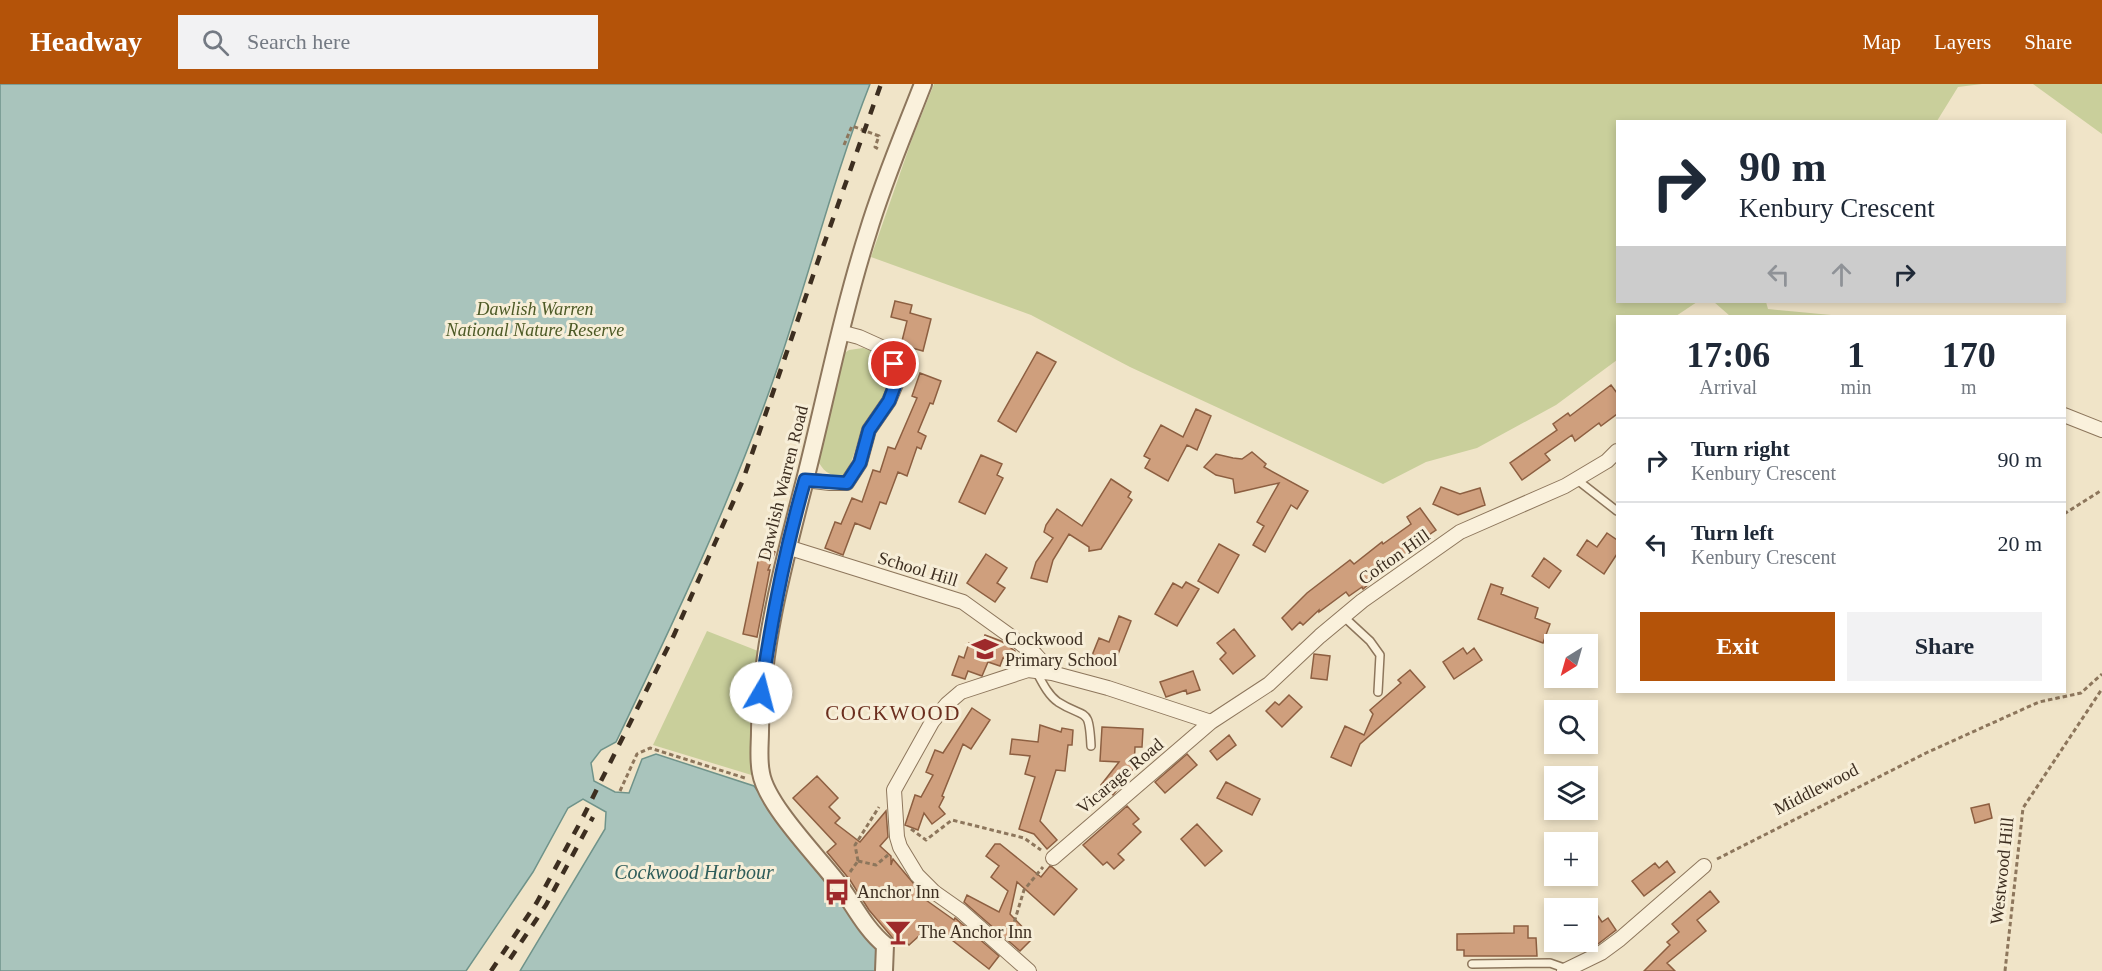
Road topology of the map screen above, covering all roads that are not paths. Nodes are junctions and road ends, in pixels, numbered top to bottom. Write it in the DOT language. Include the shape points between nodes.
graph roads {
  1 [pos="922,84"];
  2 [pos="840,332"];
  3 [pos="2066,416"];
  4 [pos="2102,430"];
  5 [pos="1616,452"];
  6 [pos="1576,479"];
  7 [pos="805,480"];
  8 [pos="1616,510"];
  9 [pos="787,547"];
  10 [pos="1344,616"];
  11 [pos="1036,671"];
  12 [pos="1052,673"];
  13 [pos="1378,692"];
  14 [pos="1211,722"];
  15 [pos="1091,746"];
  16 [pos="1053,858"];
  17 [pos="1704,866"];
  18 [pos="1472,964"];
  19 [pos="1566,970"];
  20 [pos="884,971"];
  21 [pos="1029,971"];
  1 -- 2 [label="street, Dawlish Warren Road" via="868,231"];
  2 -- 7 [label="street, Dawlish Warren Road"];
  2 -- 7 [label="street" via="890,351 898,377 889,401 869,430 860,463 847,483"];
  3 -- 4 [label="street"];
  5 -- 6 [label="street, Cofton Hill"];
  6 -- 8 [label="lane"];
  6 -- 10 [label="street, Cofton Hill" via="1460,532"];
  7 -- 9 [label="street, Dawlish Warren Road"];
  9 -- 12 [label="street, School Hill" via="963,602 1035,654"];
  9 -- 20 [label="street, Dawlish Warren Road" via="761,693 760,771 773,801 885,945"];
  10 -- 13 [label="lane" via="1380,655"];
  10 -- 14 [label="street, Cofton Hill" via="1269,684"];
  11 -- 12 [label="street"];
  11 -- 15 [label="lane" via="1053,697 1088,718"];
  11 -- 21 [label="street" via="1028,670 961,692 932,722 894,790 895,844 917,874"];
  12 -- 14 [label="street"];
  14 -- 16 [label="street, Vicarage Road"];
  17 -- 19 [label="street" via="1620,939"];
  18 -- 19 [label="lane" via="1550,963"];
}
